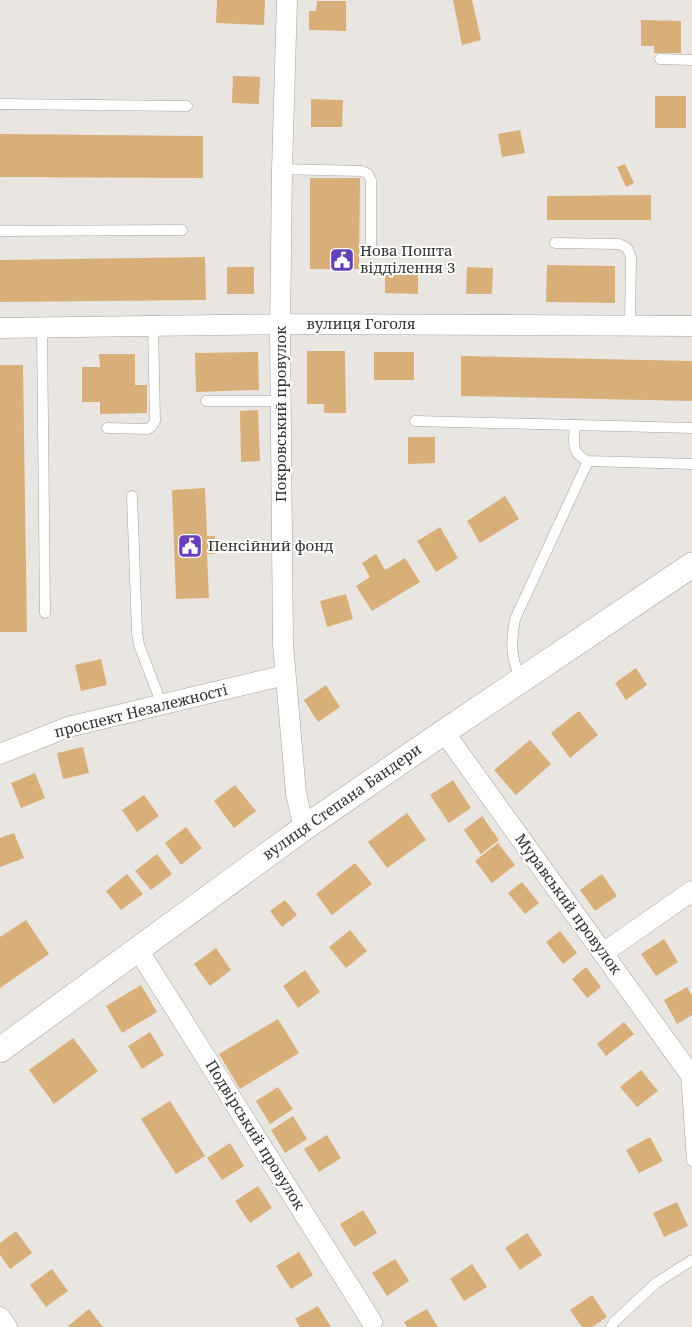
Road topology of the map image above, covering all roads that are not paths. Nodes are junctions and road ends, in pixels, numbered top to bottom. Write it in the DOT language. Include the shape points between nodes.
graph roads {
  1 [pos="287,0"];
  2 [pos="660,59"];
  3 [pos="692,60"];
  4 [pos="0,104"];
  5 [pos="187,106"];
  6 [pos="275,169"];
  7 [pos="182,230"];
  8 [pos="0,231"];
  9 [pos="555,243"];
  10 [pos="371,249"];
  11 [pos="280,324"];
  12 [pos="154,325"];
  13 [pos="630,326"];
  14 [pos="692,326"];
  15 [pos="42,327"];
  16 [pos="0,328"];
  17 [pos="206,401"];
  18 [pos="280,401"];
  19 [pos="415,421"];
  20 [pos="575,425"];
  21 [pos="107,428"];
  22 [pos="692,428"];
  23 [pos="588,461"];
  24 [pos="692,464"];
  25 [pos="132,496"];
  26 [pos="692,565"];
  27 [pos="45,612"];
  28 [pos="285,675"];
  29 [pos="521,680"];
  30 [pos="162,705"];
  31 [pos="444,732"];
  32 [pos="0,754"];
  33 [pos="304,828"];
  34 [pos="692,891"];
  35 [pos="137,948"];
  36 [pos="603,953"];
  37 [pos="0,1050"];
  38 [pos="689,1072"];
  39 [pos="692,1161"];
  40 [pos="692,1260"];
  41 [pos="372,1322"];
  42 [pos="611,1327"];
  1 -- 11 [label="street, Покровський провулок"];
  2 -- 3 [label="lane"];
  4 -- 5 [label="lane"];
  6 -- 10 [label="lane" via="362,171 368,174 371,180"];
  7 -- 8 [label="lane"];
  9 -- 13 [label="lane" via="619,244 627,248 631,257"];
  11 -- 12 [label="street, вулиця Гоголя"];
  11 -- 13 [label="street, вулиця Гоголя"];
  11 -- 18 [label="street, Покровський провулок"];
  12 -- 15 [label="street, вулиця Гоголя"];
  12 -- 21 [label="lane" via="155,421 148,429"];
  13 -- 14 [label="street, вулиця Гоголя"];
  15 -- 16 [label="street, вулиця Гоголя"];
  15 -- 27 [label="lane"];
  17 -- 18 [label="lane"];
  18 -- 28 [label="street, Покровський провулок"];
  19 -- 20 [label="lane"];
  20 -- 22 [label="lane"];
  20 -- 23 [label="lane" via="575,451"];
  23 -- 24 [label="lane"];
  23 -- 29 [label="lane" via="516,619 512,649 514,666"];
  25 -- 30 [label="lane" via="137,632"];
  26 -- 29 [label="street, вулиця Степана Бандери"];
  28 -- 30 [label="street, проспект Незалежності"];
  28 -- 33 [label="street, Покровський провулок" via="296,793"];
  29 -- 31 [label="street, вулиця Степана Бандери"];
  30 -- 32 [label="street, проспект Незалежності" via="68,728"];
  31 -- 33 [label="street, вулиця Степана Бандери"];
  31 -- 36 [label="street, Муравський провулок"];
  33 -- 35 [label="street, вулиця Степана Бандери"];
  34 -- 36 [label="street"];
  35 -- 37 [label="street, вулиця Степана Бандери"];
  35 -- 41 [label="street, Подвірський провулок"];
  36 -- 38 [label="street, Муравський провулок"];
  38 -- 39 [label="lane"];
  40 -- 42 [label="lane" via="656,1283"];
}
